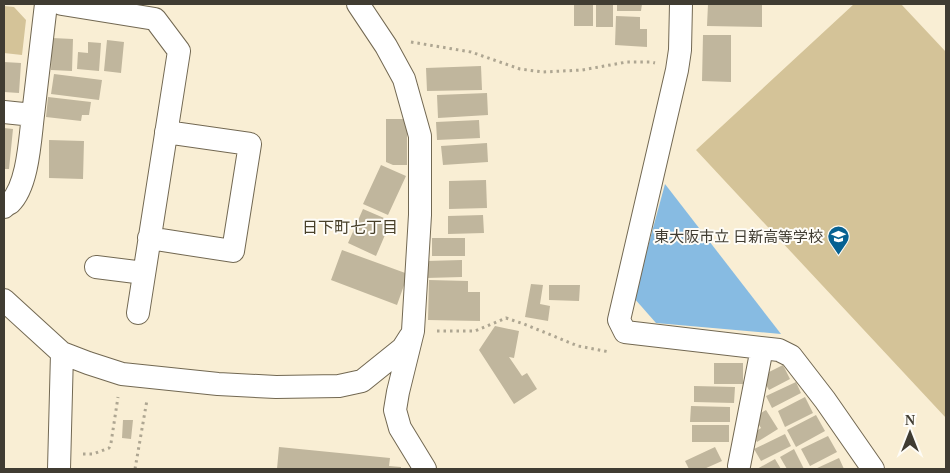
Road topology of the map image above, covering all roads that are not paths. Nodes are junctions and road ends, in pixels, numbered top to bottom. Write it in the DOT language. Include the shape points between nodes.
graph roads {
  1 [pos="46,4"];
  2 [pos="62,4"];
  3 [pos="358,4"];
  4 [pos="681,4"];
  5 [pos="4,112"];
  6 [pos="33,115"];
  7 [pos="166,132"];
  8 [pos="4,207"];
  9 [pos="150,238"];
  10 [pos="96,267"];
  11 [pos="144,273"];
  12 [pos="4,300"];
  13 [pos="138,313"];
  14 [pos="413,331"];
  15 [pos="762,348"];
  16 [pos="62,353"];
  17 [pos="59,462"];
  18 [pos="739,466"];
  19 [pos="426,469"];
  20 [pos="873,469"];
  1 -- 6 [label="street"];
  2 -- 7 [label="street" via="155,19 179,51"];
  3 -- 14 [label="street" via="404,79 420,136 420,215"];
  4 -- 15 [label="street" via="677,70 619,320 625,332"];
  5 -- 6 [label="street"];
  6 -- 8 [label="street" via="20,188"];
  7 -- 9 [label="street"];
  7 -- 9 [label="street" via="250,144 233,251"];
  9 -- 11 [label="street"];
  10 -- 11 [label="street"];
  11 -- 13 [label="street"];
  12 -- 16 [label="street"];
  14 -- 16 [label="street" via="403,348 362,381 339,386 218,384 122,374"];
  14 -- 19 [label="street" via="395,410 400,428"];
  15 -- 18 [label="street"];
  15 -- 20 [label="street" via="779,350 791,356"];
  16 -- 17 [label="street"];
}
